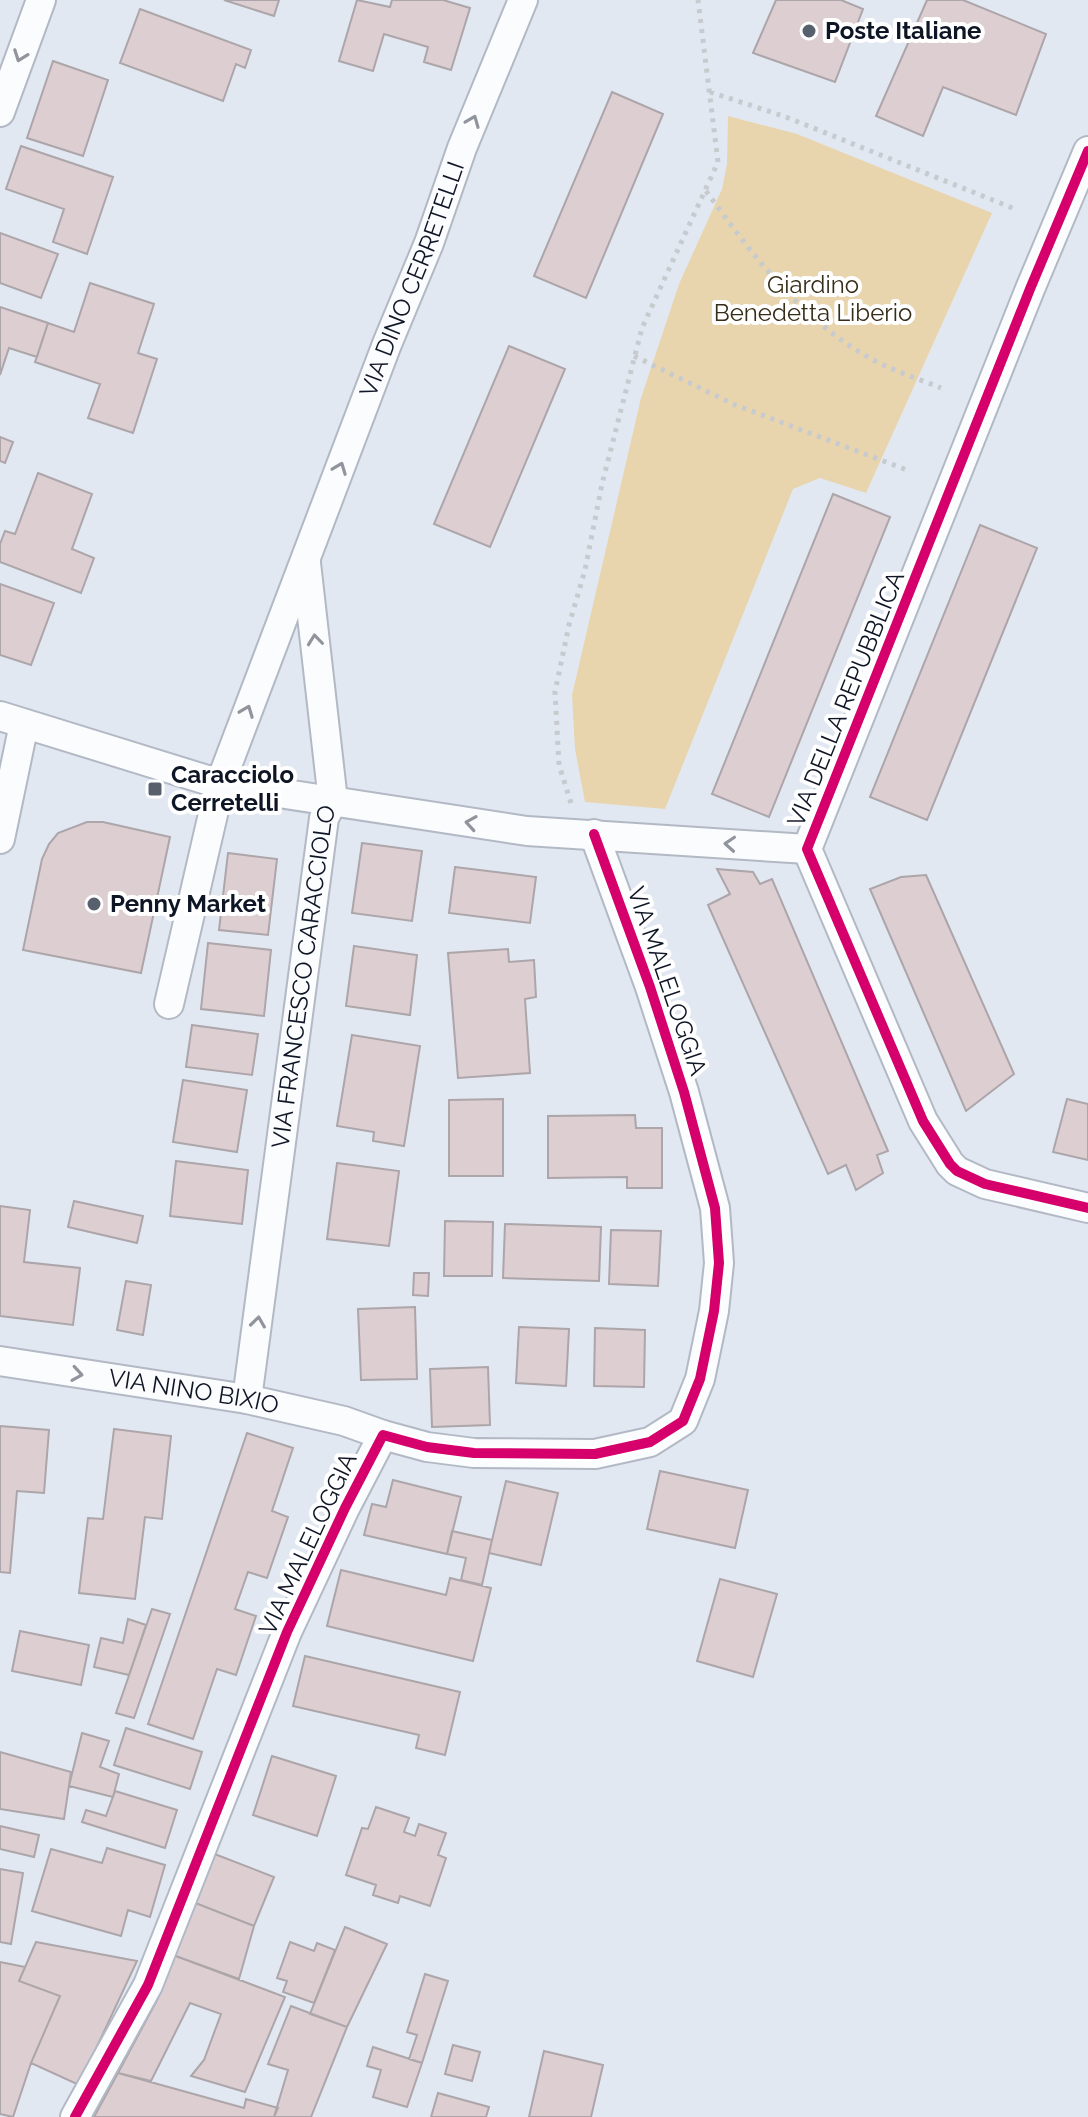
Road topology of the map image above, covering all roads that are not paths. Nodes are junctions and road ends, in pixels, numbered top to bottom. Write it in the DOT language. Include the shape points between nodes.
graph roads {
  1 [pos="41,0"];
  2 [pos="523,0"];
  3 [pos="0,112"];
  4 [pos="1088,151"];
  5 [pos="305,559"];
  6 [pos="12,720"];
  7 [pos="220,784"];
  8 [pos="333,801"];
  9 [pos="594,834"];
  10 [pos="0,839"];
  11 [pos="807,849"];
  12 [pos="169,1004"];
  13 [pos="1088,1208"];
  14 [pos="0,1361"];
  15 [pos="247,1399"];
  16 [pos="383,1435"];
  17 [pos="75,2117"];
  1 -- 3 [label="street, one-way"];
  5 -- 2 [label="street, VIA DINO CERRETELLI, one-way"];
  4 -- 11 [label="street, VIA DELLA REPUBBLICA"];
  7 -- 5 [label="street, VIA DINO CERRETELLI, one-way"];
  8 -- 5 [label="street, VIA DINO CERRETELLI, one-way"];
  6 -- 7 [label="street, VIA FRANCESCO CARACCIOLO"];
  6 -- 10 [label="street"];
  7 -- 8 [label="street, VIA FRANCESCO CARACCIOLO"];
  7 -- 12 [label="street, VIA DINO CERRETELLI"];
  9 -- 8 [label="street, VIA DELLA REPUBBLICA, one-way" via="488,826"];
  15 -- 8 [label="street, VIA FRANCESCO CARACCIOLO, one-way" via="324,818"];
  11 -- 9 [label="street, VIA DELLA REPUBBLICA, one-way"];
  9 -- 16 [label="street, VIA MALELOGGIA" via="684,1092 715,1208 717,1287 700,1379 683,1421 650,1442 595,1454 474,1453"];
  11 -- 13 [label="street, VIA DELLA REPUBBLICA" via="923,1121 950,1164 985,1184"];
  14 -- 15 [label="street, VIA NINO BIXIO, one-way"];
  15 -- 16 [label="street, VIA NINO BIXIO"];
  16 -- 17 [label="street, VIA MALELOGGIA" via="287,1632 148,1985"];
}
